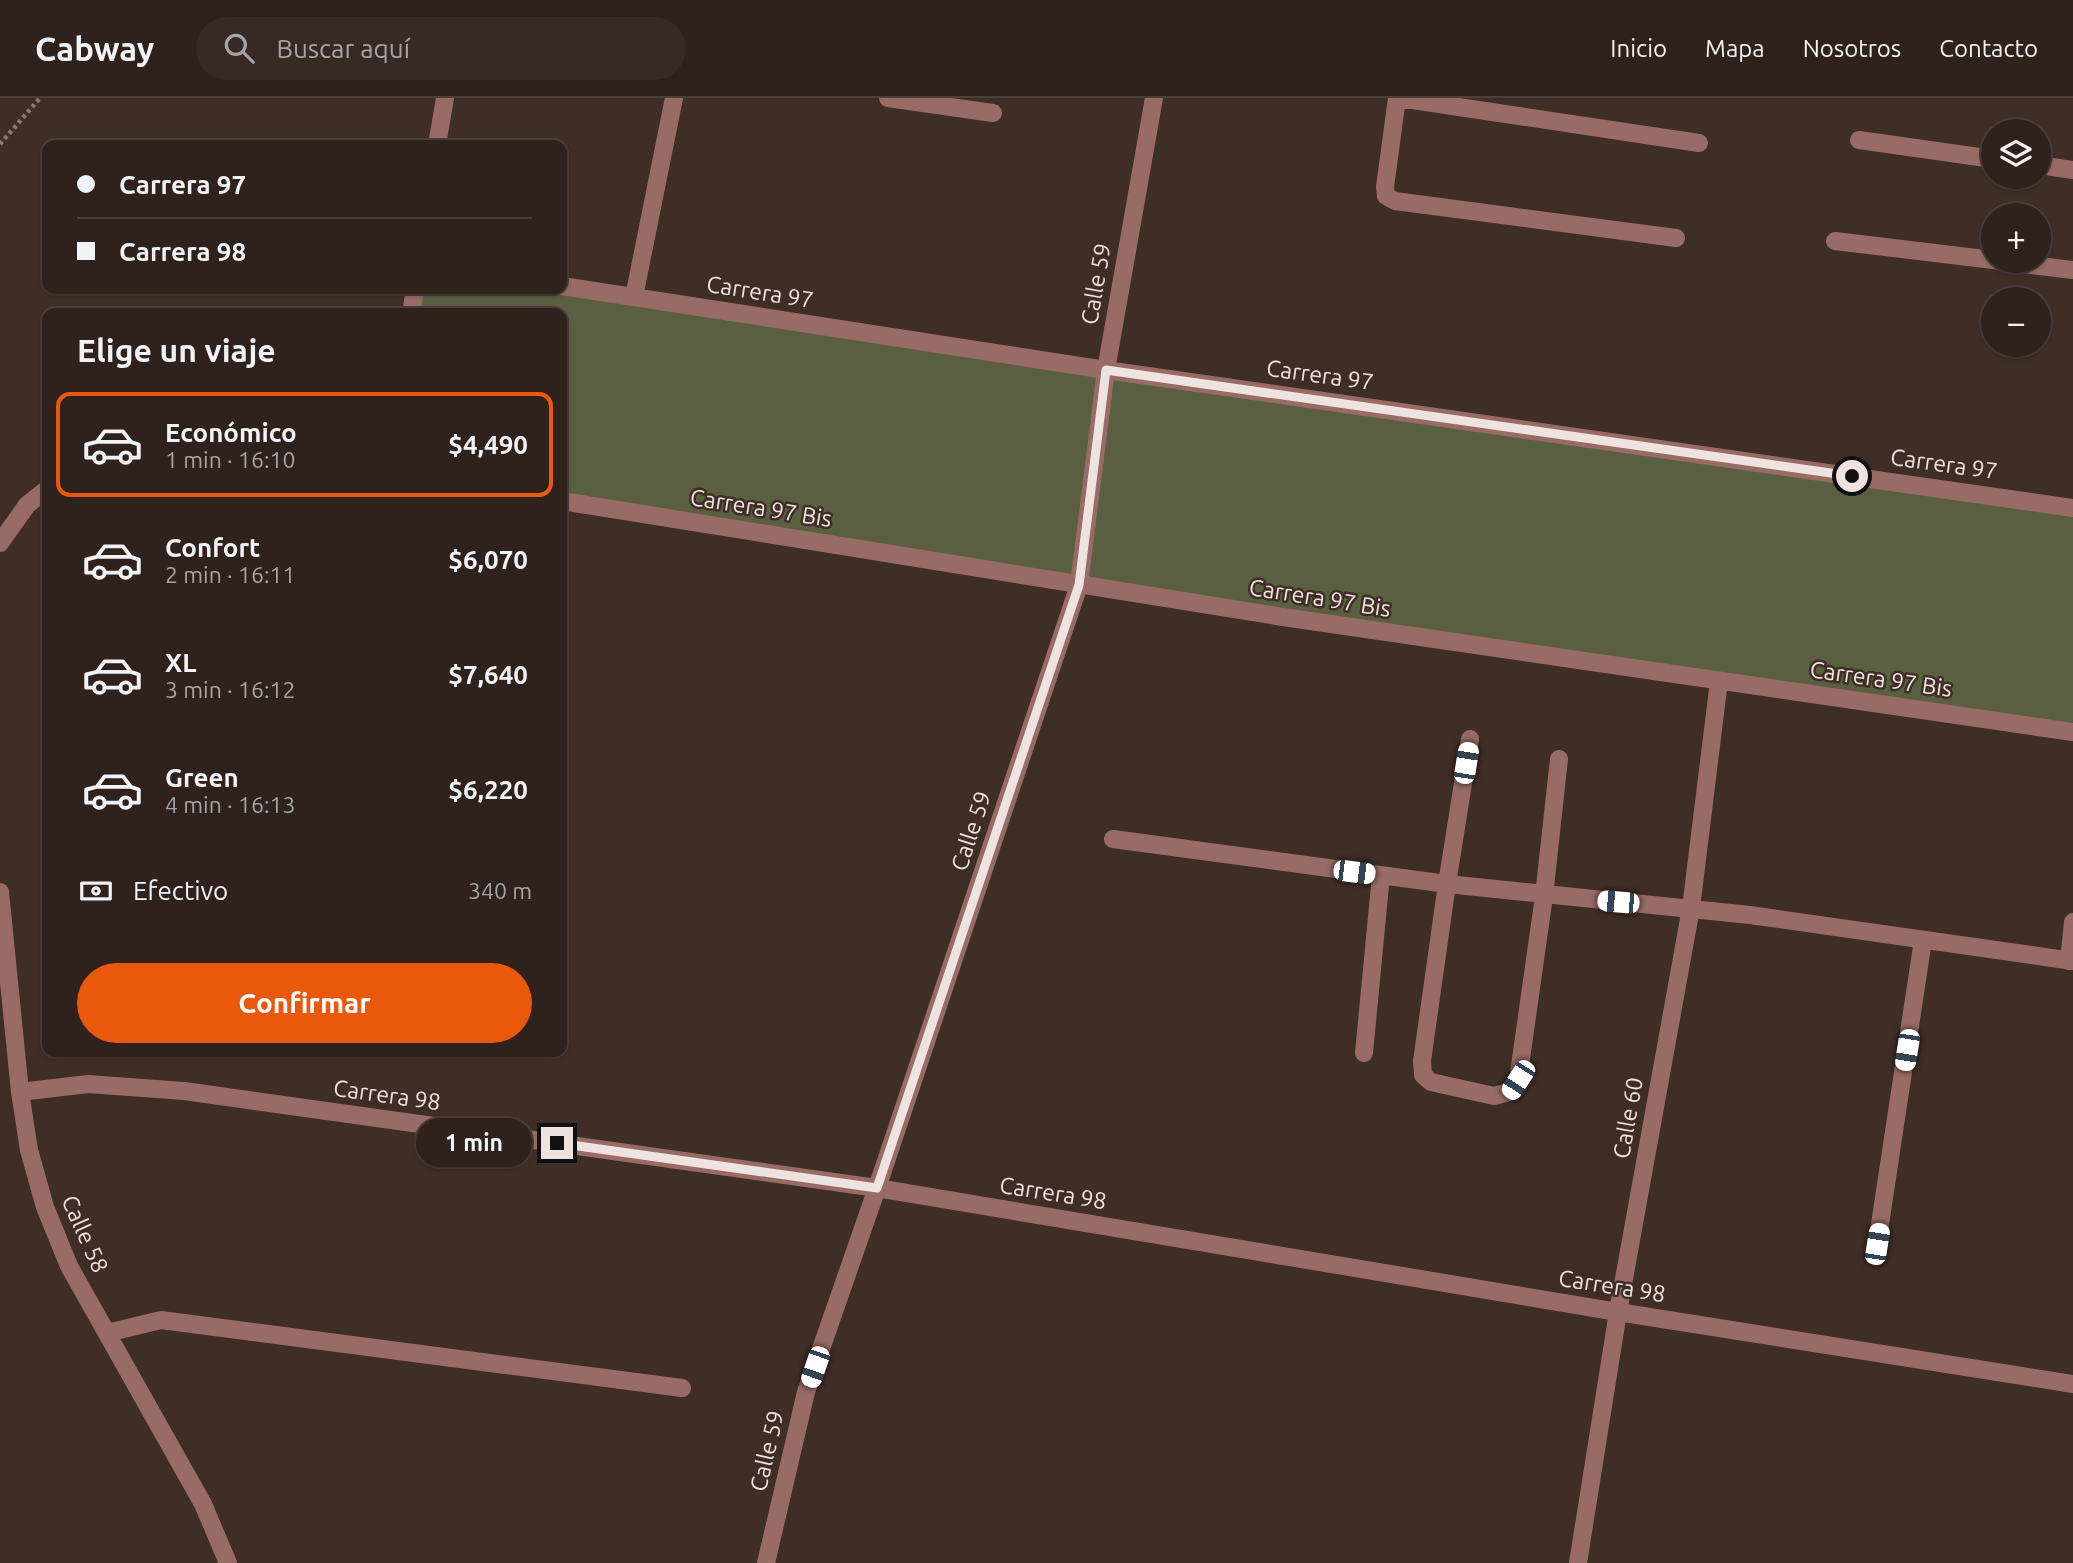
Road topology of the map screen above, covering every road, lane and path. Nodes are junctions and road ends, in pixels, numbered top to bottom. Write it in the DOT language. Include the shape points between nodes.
graph roads {
  1 [pos="40,98"];
  2 [pos="444,98"];
  3 [pos="674,98"];
  4 [pos="888,98"];
  5 [pos="1154,98"];
  6 [pos="1398,98"];
  7 [pos="993,113"];
  8 [pos="438,140"];
  9 [pos="1859,140"];
  10 [pos="1699,143"];
  11 [pos="0,144"];
  12 [pos="1981,157"];
  13 [pos="2051,167"];
  14 [pos="2073,170"];
  15 [pos="1676,238"];
  16 [pos="1835,241"];
  17 [pos="1981,258"];
  18 [pos="2051,267"];
  19 [pos="2073,270"];
  20 [pos="567,287"];
  21 [pos="634,297"];
  22 [pos="1106,370"];
  23 [pos="42,493"];
  24 [pos="567,501"];
  25 [pos="2073,508"];
  26 [pos="0,543"];
  27 [pos="1079,585"];
  28 [pos="1719,681"];
  29 [pos="2073,732"];
  30 [pos="1470,739"];
  31 [pos="1559,759"];
  32 [pos="1113,839"];
  33 [pos="1381,875"];
  34 [pos="1447,884"];
  35 [pos="0,892"];
  36 [pos="1544,896"];
  37 [pos="1691,908"];
  38 [pos="2073,922"];
  39 [pos="1923,940"];
  40 [pos="2071,961"];
  41 [pos="1364,1053"];
  42 [pos="20,1092"];
  43 [pos="877,1188"];
  44 [pos="1877,1244"];
  45 [pos="1619,1312"];
  46 [pos="107,1333"];
  47 [pos="2073,1384"];
  48 [pos="682,1388"];
  49 [pos="228,1563"];
  50 [pos="766,1563"];
  51 [pos="1578,1563"];
  1 -- 11 [label="path"];
  2 -- 8 [label="street"];
  3 -- 21 [label="street"];
  4 -- 7 [label="street"];
  5 -- 22 [label="street, Calle 59"];
  6 -- 10 [label="street"];
  6 -- 15 [label="street" via="1385,187 1387,196 1395,201"];
  9 -- 12 [label="street"];
  13 -- 14 [label="street"];
  16 -- 17 [label="street"];
  18 -- 19 [label="street"];
  20 -- 21 [label="street, Carrera 97"];
  21 -- 22 [label="street, Carrera 97"];
  22 -- 25 [label="street, Carrera 97"];
  22 -- 27 [label="street, Calle 59"];
  23 -- 26 [label="street" via="27,505"];
  24 -- 27 [label="street, Carrera 97 Bis"];
  27 -- 28 [label="street, Carrera 97 Bis"];
  27 -- 43 [label="street, Calle 59"];
  28 -- 29 [label="street, Carrera 97 Bis"];
  28 -- 37 [label="street, Calle 60"];
  30 -- 34 [label="street"];
  31 -- 36 [label="street"];
  32 -- 33 [label="street"];
  33 -- 34 [label="street"];
  33 -- 41 [label="street"];
  34 -- 36 [label="street"];
  34 -- 36 [label="street" via="1423,1075 1432,1082 1494,1096 1510,1092 1518,1080"];
  35 -- 42 [label="street, Calle 58"];
  36 -- 37 [label="street"];
  37 -- 39 [label="street"];
  37 -- 45 [label="street, Calle 60"];
  38 -- 40 [label="street"];
  39 -- 40 [label="street"];
  39 -- 44 [label="street"];
  42 -- 43 [label="street, Carrera 98" via="88,1084 184,1091"];
  42 -- 46 [label="street, Calle 58" via="29,1150 45,1207 69,1266"];
  43 -- 45 [label="street, Carrera 98"];
  43 -- 50 [label="street, Calle 59" via="807,1392"];
  45 -- 47 [label="street, Carrera 98"];
  45 -- 51 [label="street, Calle 60"];
  46 -- 48 [label="street" via="161,1320"];
  46 -- 49 [label="street, Calle 58" via="203,1504"];
}
